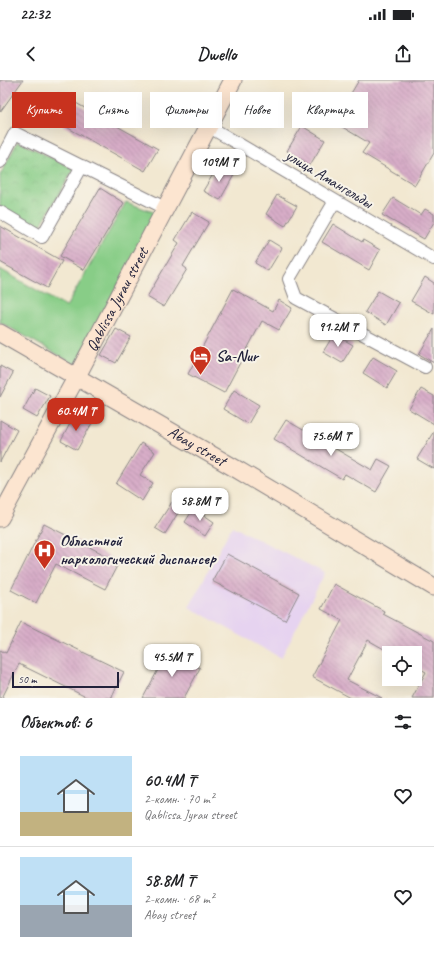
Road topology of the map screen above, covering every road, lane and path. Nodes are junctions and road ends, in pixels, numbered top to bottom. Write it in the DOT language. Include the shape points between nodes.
graph roads {
  1 [pos="233,80"];
  2 [pos="222,100"];
  3 [pos="207,128"];
  4 [pos="211,128"];
  5 [pos="0,162"];
  6 [pos="82,166"];
  7 [pos="335,201"];
  8 [pos="165,208"];
  9 [pos="0,212"];
  10 [pos="434,260"];
  11 [pos="0,333"];
  12 [pos="425,367"];
  13 [pos="77,376"];
  14 [pos="0,518"];
  15 [pos="434,587"];
  1 -- 2 [label="street, Qablissa Jyrau street"];
  3 -- 8 [label="street, Qablissa Jyrau street"];
  4 -- 7 [label="street, улица Амангельды"];
  5 -- 6 [label="street" via="15,133"];
  6 -- 8 [label="street"];
  6 -- 9 [label="street" via="42,237"];
  7 -- 10 [label="street, улица Амангельды"];
  7 -- 12 [label="street" via="289,279 296,298"];
  8 -- 13 [label="street, Qablissa Jyrau street"];
  11 -- 13 [label="street, Abay street"];
  13 -- 14 [label="street, Qablissa Jyrau street"];
  13 -- 15 [label="street, Abay street"];
}
